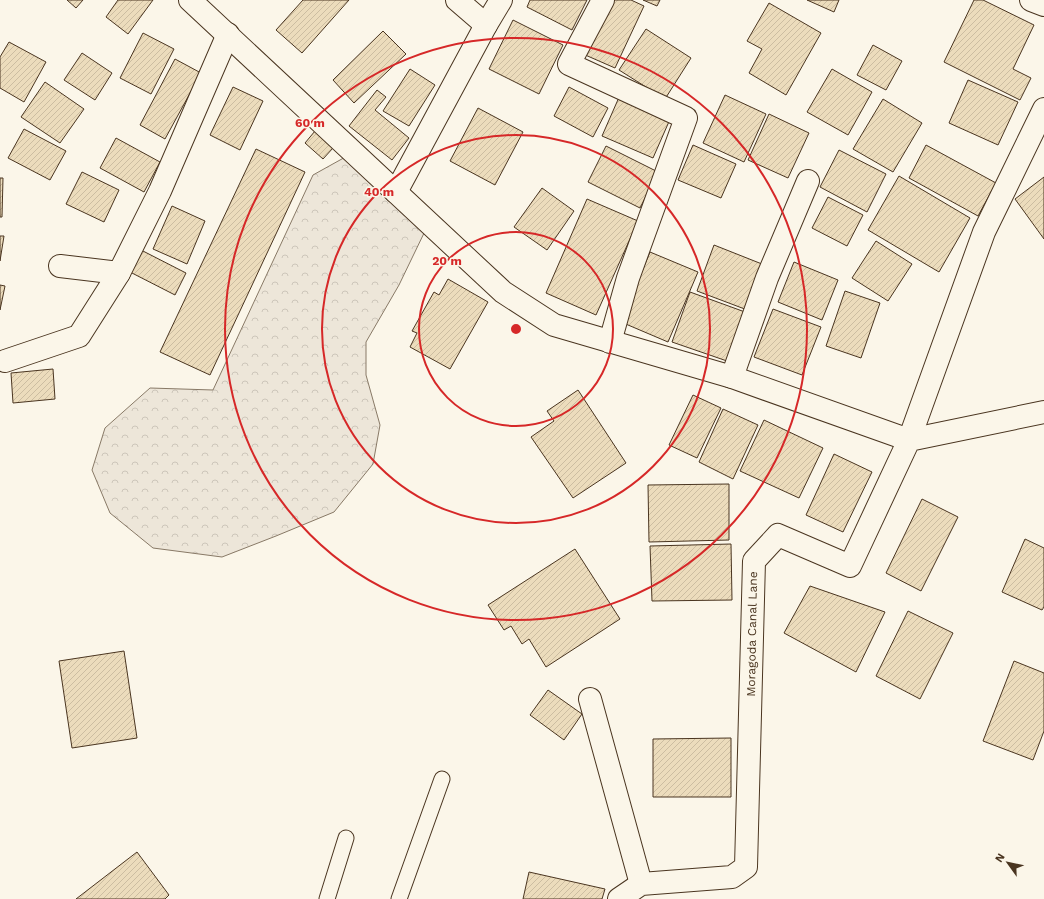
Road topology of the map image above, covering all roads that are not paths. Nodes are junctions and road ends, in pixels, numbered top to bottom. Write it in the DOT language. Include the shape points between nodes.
graph roads {
  1 [pos="190,0"];
  2 [pos="457,0"];
  3 [pos="501,0"];
  4 [pos="603,0"];
  5 [pos="1031,0"];
  6 [pos="1044,6"];
  7 [pos="486,25"];
  8 [pos="228,34"];
  9 [pos="1044,109"];
  10 [pos="808,181"];
  11 [pos="396,192"];
  12 [pos="60,266"];
  13 [pos="119,273"];
  14 [pos="610,342"];
  15 [pos="6,361"];
  16 [pos="732,377"];
  17 [pos="1044,412"];
  18 [pos="909,440"];
  19 [pos="590,699"];
  20 [pos="442,779"];
  21 [pos="346,838"];
  22 [pos="641,884"];
  23 [pos="327,899"];
  24 [pos="400,899"];
  25 [pos="619,899"];
  1 -- 8 [label="street"];
  2 -- 7 [label="street"];
  3 -- 7 [label="street"];
  4 -- 14 [label="street" via="569,64 686,118 628,278"];
  5 -- 6 [label="street"];
  7 -- 11 [label="street"];
  8 -- 11 [label="street"];
  8 -- 13 [label="street" via="160,191"];
  9 -- 18 [label="street" via="984,232"];
  10 -- 16 [label="street" via="767,278"];
  11 -- 14 [label="street" via="503,292 554,325"];
  12 -- 13 [label="street"];
  13 -- 15 [label="street" via="79,336"];
  14 -- 16 [label="street"];
  16 -- 18 [label="street"];
  17 -- 18 [label="street"];
  18 -- 22 [label="street, Moragoda Canal Lane" via="850,566 778,535 754,561 746,867 732,877"];
  19 -- 22 [label="street"];
  20 -- 24 [label="lane"];
  21 -- 23 [label="lane"];
  22 -- 25 [label="street, Moragoda Canal Lane"];
}
